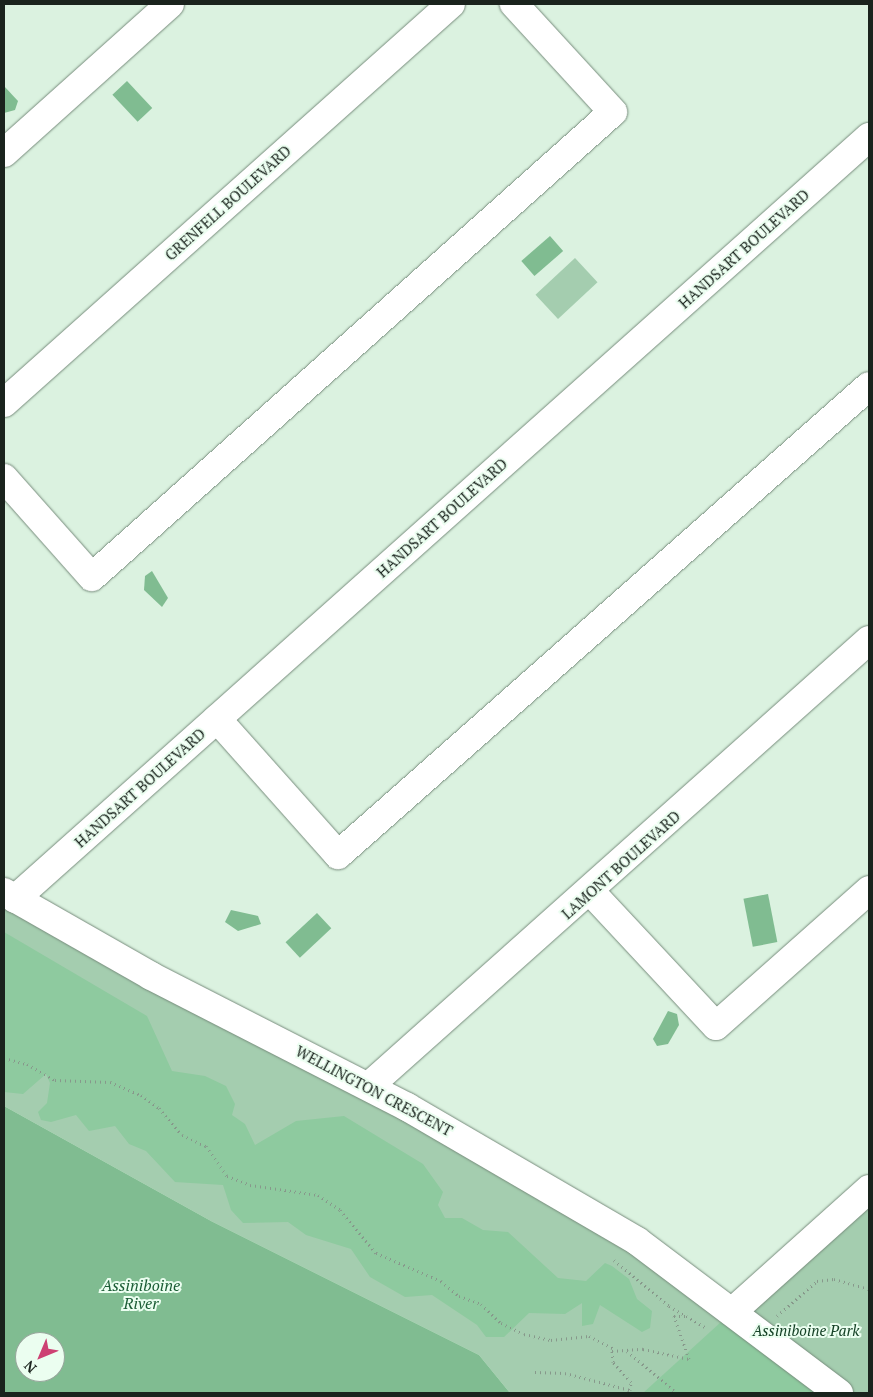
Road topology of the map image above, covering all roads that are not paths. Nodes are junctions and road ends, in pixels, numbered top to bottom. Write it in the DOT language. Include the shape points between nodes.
graph roads {
  1 [pos="170,4"];
  2 [pos="452,4"];
  3 [pos="514,4"];
  4 [pos="869,138"];
  5 [pos="4,153"];
  6 [pos="869,386"];
  7 [pos="4,403"];
  8 [pos="4,478"];
  9 [pos="869,640"];
  10 [pos="217,719"];
  11 [pos="869,890"];
  12 [pos="591,892"];
  13 [pos="9,895"];
  14 [pos="369,1086"];
  15 [pos="869,1189"];
  16 [pos="732,1312"];
  17 [pos="839,1393"];
  1 -- 5 [label="street"];
  2 -- 7 [label="street, GRENFELL BOULEVARD"];
  3 -- 8 [label="street" via="613,112 92,577"];
  4 -- 10 [label="street, HANDSART BOULEVARD"];
  6 -- 10 [label="street" via="338,855"];
  9 -- 12 [label="street, LAMONT BOULEVARD"];
  10 -- 13 [label="street, HANDSART BOULEVARD"];
  11 -- 12 [label="street" via="716,1026"];
  12 -- 14 [label="street, LAMONT BOULEVARD"];
  13 -- 14 [label="street, WELLINGTON CRESCENT" via="143,972"];
  14 -- 16 [label="street, WELLINGTON CRESCENT" via="637,1241"];
  15 -- 16 [label="street"];
  16 -- 17 [label="street, WELLINGTON CRESCENT"];
}
